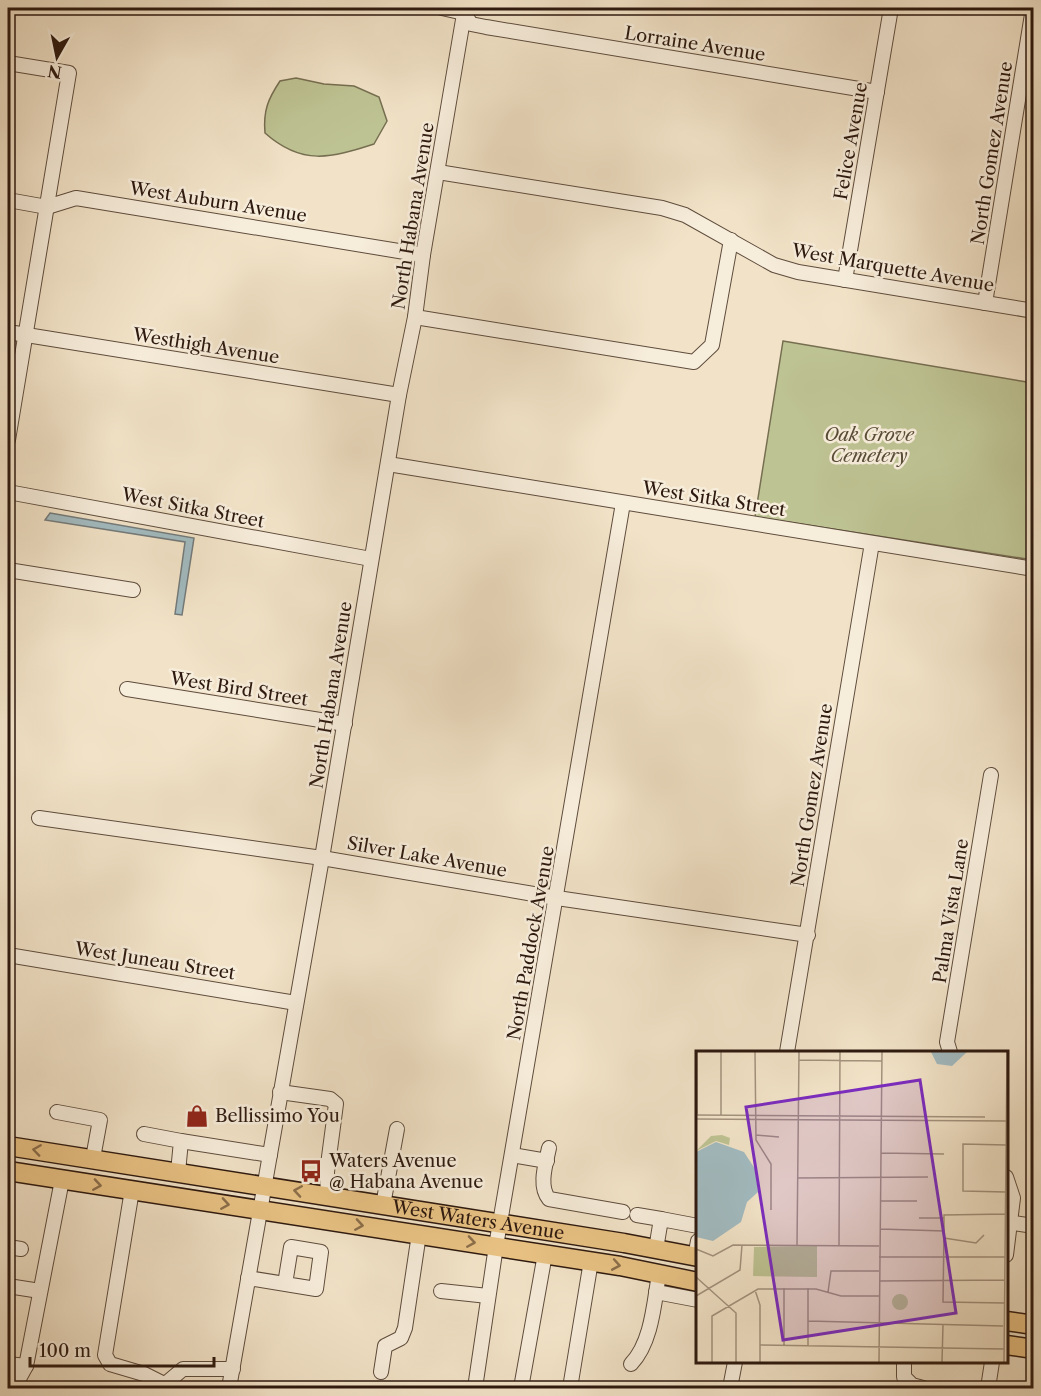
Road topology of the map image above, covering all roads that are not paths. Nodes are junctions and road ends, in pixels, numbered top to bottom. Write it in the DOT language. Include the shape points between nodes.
graph roads {
  1 [pos="442,8"];
  2 [pos="891,8"];
  3 [pos="1034,8"];
  4 [pos="464,10"];
  5 [pos="8,63"];
  6 [pos="877,93"];
  7 [pos="438,172"];
  8 [pos="8,200"];
  9 [pos="47,207"];
  10 [pos="731,240"];
  11 [pos="423,255"];
  12 [pos="845,280"];
  13 [pos="986,303"];
  14 [pos="1034,311"];
  15 [pos="415,317"];
  16 [pos="8,332"];
  17 [pos="25,335"];
  18 [pos="399,395"];
  19 [pos="8,440"];
  20 [pos="388,464"];
  21 [pos="8,492"];
  22 [pos="623,503"];
  23 [pos="872,543"];
  24 [pos="371,559"];
  25 [pos="1034,569"];
  26 [pos="8,570"];
  27 [pos="133,590"];
  28 [pos="127,689"];
  29 [pos="345,724"];
  30 [pos="991,775"];
  31 [pos="39,818"];
  32 [pos="322,858"];
  33 [pos="557,898"];
  34 [pos="807,935"];
  35 [pos="8,955"];
  36 [pos="296,1003"];
  37 [pos="787,1051"];
  38 [pos="949,1051"];
  39 [pos="280,1092"];
  40 [pos="57,1112"];
  41 [pos="397,1129"];
  42 [pos="144,1134"];
  43 [pos="181,1141"];
  44 [pos="8,1146"];
  45 [pos="67,1154"];
  46 [pos="270,1155"];
  47 [pos="512,1155"];
  48 [pos="93,1158"];
  49 [pos="8,1171"];
  50 [pos="178,1172"];
  51 [pos="62,1180"];
  52 [pos="1008,1183"];
  53 [pos="264,1186"];
  54 [pos="132,1190"];
  55 [pos="328,1196"];
  56 [pos="383,1205"];
  57 [pos="260,1210"];
  58 [pos="661,1219"];
  59 [pos="1008,1223"];
  60 [pos="501,1224"];
  61 [pos="696,1226"];
  62 [pos="1034,1226"];
  63 [pos="419,1234"];
  64 [pos="496,1246"];
  65 [pos="656,1249"];
  66 [pos="696,1252"];
  67 [pos="545,1254"];
  68 [pos="591,1261"];
  69 [pos="659,1274"];
  70 [pos="248,1278"];
  71 [pos="696,1282"];
  72 [pos="285,1284"];
  73 [pos="8,1286"];
  74 [pos="40,1291"];
  75 [pos="441,1291"];
  76 [pos="656,1292"];
  77 [pos="488,1296"];
  78 [pos="696,1300"];
  79 [pos="1008,1321"];
  80 [pos="1034,1325"];
  81 [pos="1008,1345"];
  82 [pos="1034,1350"];
  83 [pos="735,1363"];
  84 [pos="904,1363"];
  85 [pos="992,1363"];
  86 [pos="8,1364"];
  87 [pos="631,1364"];
  88 [pos="26,1366"];
  89 [pos="233,1369"];
  90 [pos="381,1372"];
  91 [pos="168,1387"];
  92 [pos="14,1389"];
  93 [pos="230,1389"];
  94 [pos="475,1389"];
  95 [pos="521,1389"];
  96 [pos="570,1389"];
  97 [pos="730,1389"];
  98 [pos="923,1389"];
  99 [pos="988,1389"];
  1 -- 4 [label="street, Lorraine Avenue"];
  2 -- 6 [label="street, Felice Avenue"];
  3 -- 13 [label="street, North Gomez Avenue"];
  4 -- 6 [label="street, Lorraine Avenue" via="471,24"];
  4 -- 7 [label="street, North Habana Avenue"];
  5 -- 9 [label="street" via="69,73"];
  6 -- 12 [label="street, Felice Avenue"];
  7 -- 10 [label="street, West Marquette Avenue" via="662,208 685,215"];
  7 -- 11 [label="street, North Habana Avenue"];
  8 -- 9 [label="street, West Auburn Avenue"];
  9 -- 11 [label="street, West Auburn Avenue" via="76,198"];
  9 -- 17 [label="street"];
  10 -- 12 [label="street, West Marquette Avenue" via="774,265"];
  10 -- 15 [label="street" via="712,345 694,362"];
  11 -- 15 [label="street, North Habana Avenue"];
  12 -- 13 [label="street, West Marquette Avenue"];
  13 -- 14 [label="street, West Marquette Avenue"];
  15 -- 18 [label="street, North Habana Avenue"];
  16 -- 17 [label="street, Westhigh Avenue"];
  17 -- 18 [label="street, Westhigh Avenue"];
  17 -- 19 [label="street"];
  18 -- 20 [label="street, North Habana Avenue"];
  20 -- 22 [label="street, West Sitka Street"];
  20 -- 24 [label="street, North Habana Avenue"];
  21 -- 24 [label="street, West Sitka Street"];
  22 -- 23 [label="street, West Sitka Street"];
  22 -- 33 [label="street, North Paddock Avenue"];
  23 -- 25 [label="street, West Sitka Street"];
  23 -- 34 [label="street, North Gomez Avenue"];
  24 -- 29 [label="street, North Habana Avenue"];
  26 -- 27 [label="street"];
  28 -- 29 [label="street, West Bird Street"];
  29 -- 32 [label="street, North Habana Avenue"];
  30 -- 38 [label="street, Palma Vista Lane" via="947,1042"];
  31 -- 32 [label="street, Silver Lake Avenue"];
  32 -- 33 [label="street, Silver Lake Avenue"];
  32 -- 36 [label="street, North Habana Avenue"];
  33 -- 34 [label="street, Silver Lake Avenue"];
  33 -- 47 [label="street, North Paddock Avenue"];
  34 -- 37 [label="street, North Gomez Avenue"];
  35 -- 36 [label="street, West Juneau Street"];
  36 -- 39 [label="street, North Habana Avenue"];
  39 -- 46 [label="street, North Habana Avenue"];
  39 -- 55 [label="street" via="330,1099 336,1104 327,1172"];
  40 -- 48 [label="street" via="100,1120"];
  41 -- 56 [label="street"];
  42 -- 43 [label="street"];
  43 -- 46 [label="street"];
  43 -- 50 [label="street"];
  45 -- 44 [label="main road, West Waters Avenue, one-way"];
  45 -- 48 [label="main road, West Waters Avenue"];
  45 -- 51 [label="main road"];
  46 -- 53 [label="street, North Habana Avenue"];
  47 -- 58 [label="street" via="548,1154 543,1186 549,1199"];
  47 -- 60 [label="street, North Paddock Avenue"];
  48 -- 50 [label="main road, West Waters Avenue"];
  49 -- 51 [label="main road, West Waters Avenue"];
  50 -- 53 [label="main road, West Waters Avenue"];
  51 -- 54 [label="main road, West Waters Avenue, one-way"];
  51 -- 74 [label="street"];
  52 -- 59 [label="street" via="1013,1198"];
  55 -- 53 [label="main road, West Waters Avenue, one-way"];
  53 -- 57 [label="street, North Habana Avenue"];
  54 -- 57 [label="main road, West Waters Avenue, one-way"];
  54 -- 91 [label="street" via="105,1354 110,1364 144,1374"];
  55 -- 56 [label="main road, West Waters Avenue"];
  56 -- 60 [label="main road, West Waters Avenue"];
  57 -- 63 [label="main road, West Waters Avenue, one-way"];
  57 -- 70 [label="street, North Habana Avenue"];
  58 -- 61 [label="street"];
  58 -- 65 [label="street"];
  59 -- 62 [label="street"];
  60 -- 64 [label="street, North Paddock Avenue"];
  60 -- 65 [label="main road, West Waters Avenue"];
  63 -- 64 [label="main road, West Waters Avenue, one-way"];
  63 -- 90 [label="street" via="405,1328 401,1338 385,1346"];
  64 -- 67 [label="main road, West Waters Avenue"];
  64 -- 77 [label="street, North Paddock Avenue"];
  65 -- 66 [label="main road, West Waters Avenue"];
  67 -- 68 [label="main road, West Waters Avenue"];
  67 -- 95 [label="street"];
  68 -- 69 [label="main road, West Waters Avenue, one-way"];
  68 -- 96 [label="street"];
  69 -- 71 [label="main road, West Waters Avenue"];
  69 -- 76 [label="street"];
  70 -- 72 [label="street"];
  70 -- 89 [label="street, North Habana Avenue"];
  73 -- 74 [label="street"];
  74 -- 88 [label="street"];
  75 -- 77 [label="street"];
  76 -- 78 [label="street"];
  76 -- 87 [label="street" via="640,1355"];
  77 -- 94 [label="street, North Paddock Avenue"];
  79 -- 80 [label="main road"];
  81 -- 82 [label="main road"];
  83 -- 97 [label="street"];
  84 -- 98 [label="street" via="904,1377"];
  85 -- 99 [label="street"];
  86 -- 88 [label="street"];
  88 -- 92 [label="street"];
  89 -- 91 [label="street" via="183,1369"];
  89 -- 93 [label="street, North Habana Avenue"];
}
